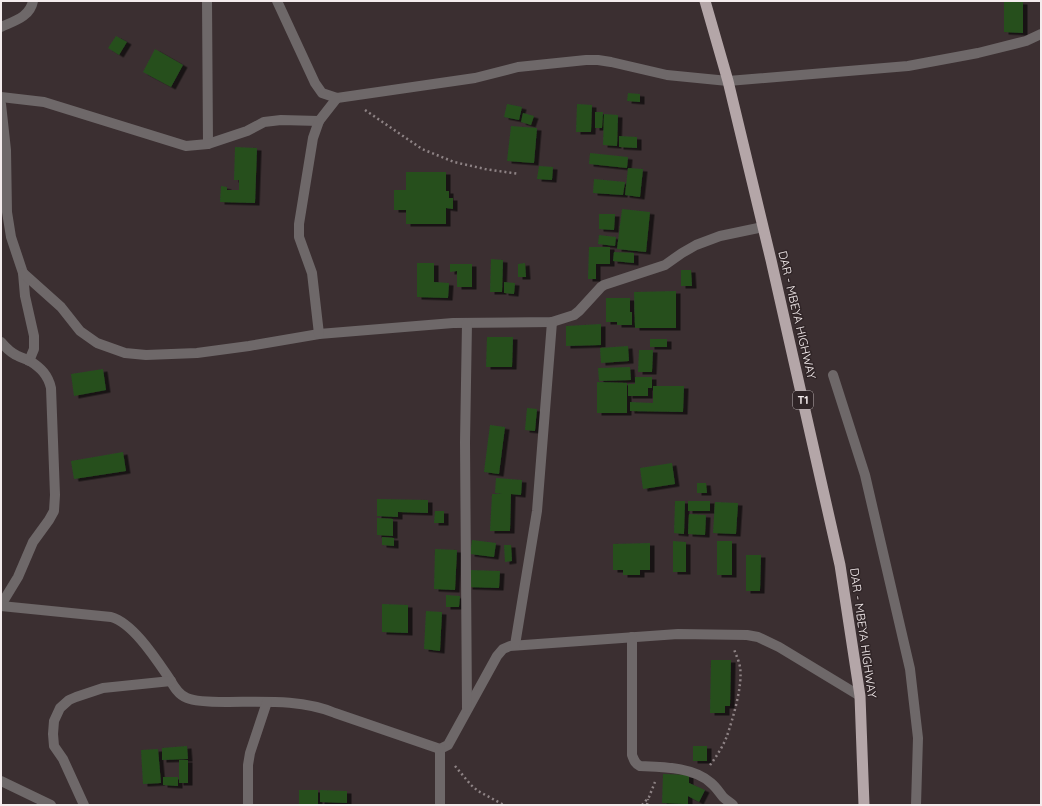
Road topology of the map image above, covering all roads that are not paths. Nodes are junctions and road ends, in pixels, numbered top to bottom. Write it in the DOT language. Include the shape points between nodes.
graph roads {
  1 [pos="33,1"];
  2 [pos="207,1"];
  3 [pos="277,1"];
  4 [pos="705,1"];
  5 [pos="1,27"];
  6 [pos="1041,34"];
  7 [pos="728,81"];
  8 [pos="1,97"];
  9 [pos="341,97"];
  10 [pos="1,104"];
  11 [pos="319,121"];
  12 [pos="208,144"];
  13 [pos="763,227"];
  14 [pos="23,273"];
  15 [pos="552,322"];
  16 [pos="467,323"];
  17 [pos="319,334"];
  18 [pos="1,342"];
  19 [pos="29,361"];
  20 [pos="833,375"];
  21 [pos="1,606"];
  22 [pos="632,637"];
  23 [pos="515,645"];
  24 [pos="171,681"];
  25 [pos="860,696"];
  26 [pos="267,702"];
  27 [pos="467,710"];
  28 [pos="440,749"];
  29 [pos="1,781"];
  30 [pos="51,805"];
  31 [pos="84,805"];
  32 [pos="248,805"];
  33 [pos="440,805"];
  34 [pos="733,805"];
  35 [pos="864,805"];
  36 [pos="916,805"];
  1 -- 5 [label="street" via="25,16"];
  2 -- 12 [label="street"];
  3 -- 9 [label="street" via="314,83 322,93"];
  4 -- 7 [label="highway, DAR - MBEYA HIGHWAY / T1"];
  6 -- 7 [label="street" via="1026,41 978,53 908,66"];
  7 -- 9 [label="street" via="667,75 598,60 518,67 475,78"];
  7 -- 13 [label="highway, DAR - MBEYA HIGHWAY / T1"];
  8 -- 12 [label="street" via="44,102 186,146"];
  9 -- 11 [label="street"];
  10 -- 14 [label="street" via="6,150 7,212 11,237"];
  11 -- 12 [label="street" via="264,122 247,131"];
  11 -- 17 [label="street" via="313,138 299,224 299,237 312,273"];
  13 -- 15 [label="street" via="720,236 696,245 665,265 604,285 574,315"];
  13 -- 25 [label="highway, DAR - MBEYA HIGHWAY / T1" via="840,565"];
  14 -- 17 [label="street" via="60,307 80,331 98,343 124,353 197,353"];
  14 -- 19 [label="street" via="34,336 34,349"];
  15 -- 16 [label="street"];
  15 -- 23 [label="street" via="537,511"];
  16 -- 17 [label="street"];
  16 -- 27 [label="street"];
  18 -- 19 [label="street" via="13,353"];
  19 -- 21 [label="street" via="45,373 51,388 55,504 54,511 33,542"];
  20 -- 36 [label="street" via="865,475 910,669 918,738"];
  21 -- 24 [label="street" via="115,618 142,640"];
  22 -- 23 [label="street"];
  22 -- 25 [label="street" via="678,634 758,637"];
  22 -- 34 [label="street" via="634,762 640,766 662,767 703,776"];
  23 -- 27 [label="street" via="503,649 497,656"];
  24 -- 26 [label="street" via="181,695 195,700"];
  24 -- 31 [label="street" via="103,688 69,700 60,708 54,721 54,746 63,759"];
  25 -- 35 [label="highway, DAR - MBEYA HIGHWAY / T1"];
  26 -- 28 [label="street" via="324,709"];
  26 -- 32 [label="street" via="250,753"];
  27 -- 28 [label="street" via="448,745"];
  28 -- 33 [label="street"];
  29 -- 30 [label="street"];
}
